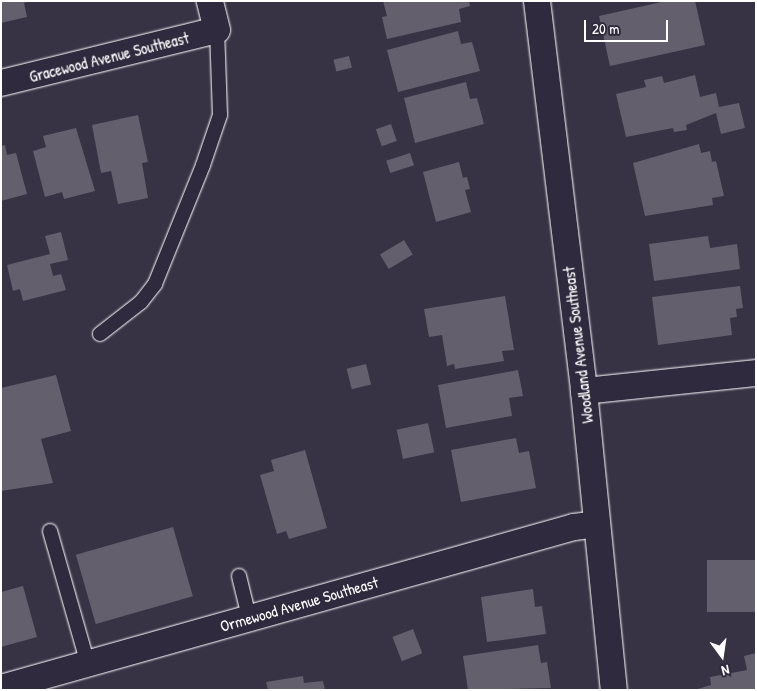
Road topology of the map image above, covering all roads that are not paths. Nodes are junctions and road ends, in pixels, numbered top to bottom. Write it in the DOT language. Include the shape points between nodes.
graph roads {
  1 [pos="210,1"];
  2 [pos="537,1"];
  3 [pos="217,30"];
  4 [pos="1,83"];
  5 [pos="100,334"];
  6 [pos="756,374"];
  7 [pos="584,391"];
  8 [pos="597,524"];
  9 [pos="50,532"];
  10 [pos="239,576"];
  11 [pos="249,617"];
  12 [pos="88,664"];
  13 [pos="1,688"];
  14 [pos="614,690"];
  1 -- 3 [label="street"];
  2 -- 7 [label="street, Woodland Avenue Southeast"];
  3 -- 4 [label="street, Gracewood Avenue Southeast"];
  3 -- 5 [label="lane" via="220,115 203,165 155,284 141,302"];
  6 -- 7 [label="street"];
  7 -- 8 [label="street, Woodland Avenue Southeast"];
  8 -- 11 [label="street, Ormewood Avenue Southeast" via="574,527"];
  8 -- 14 [label="street, Woodland Avenue Southeast"];
  9 -- 12 [label="lane"];
  10 -- 11 [label="lane"];
  11 -- 12 [label="street, Ormewood Avenue Southeast"];
  12 -- 13 [label="street, Ormewood Avenue Southeast"];
}
